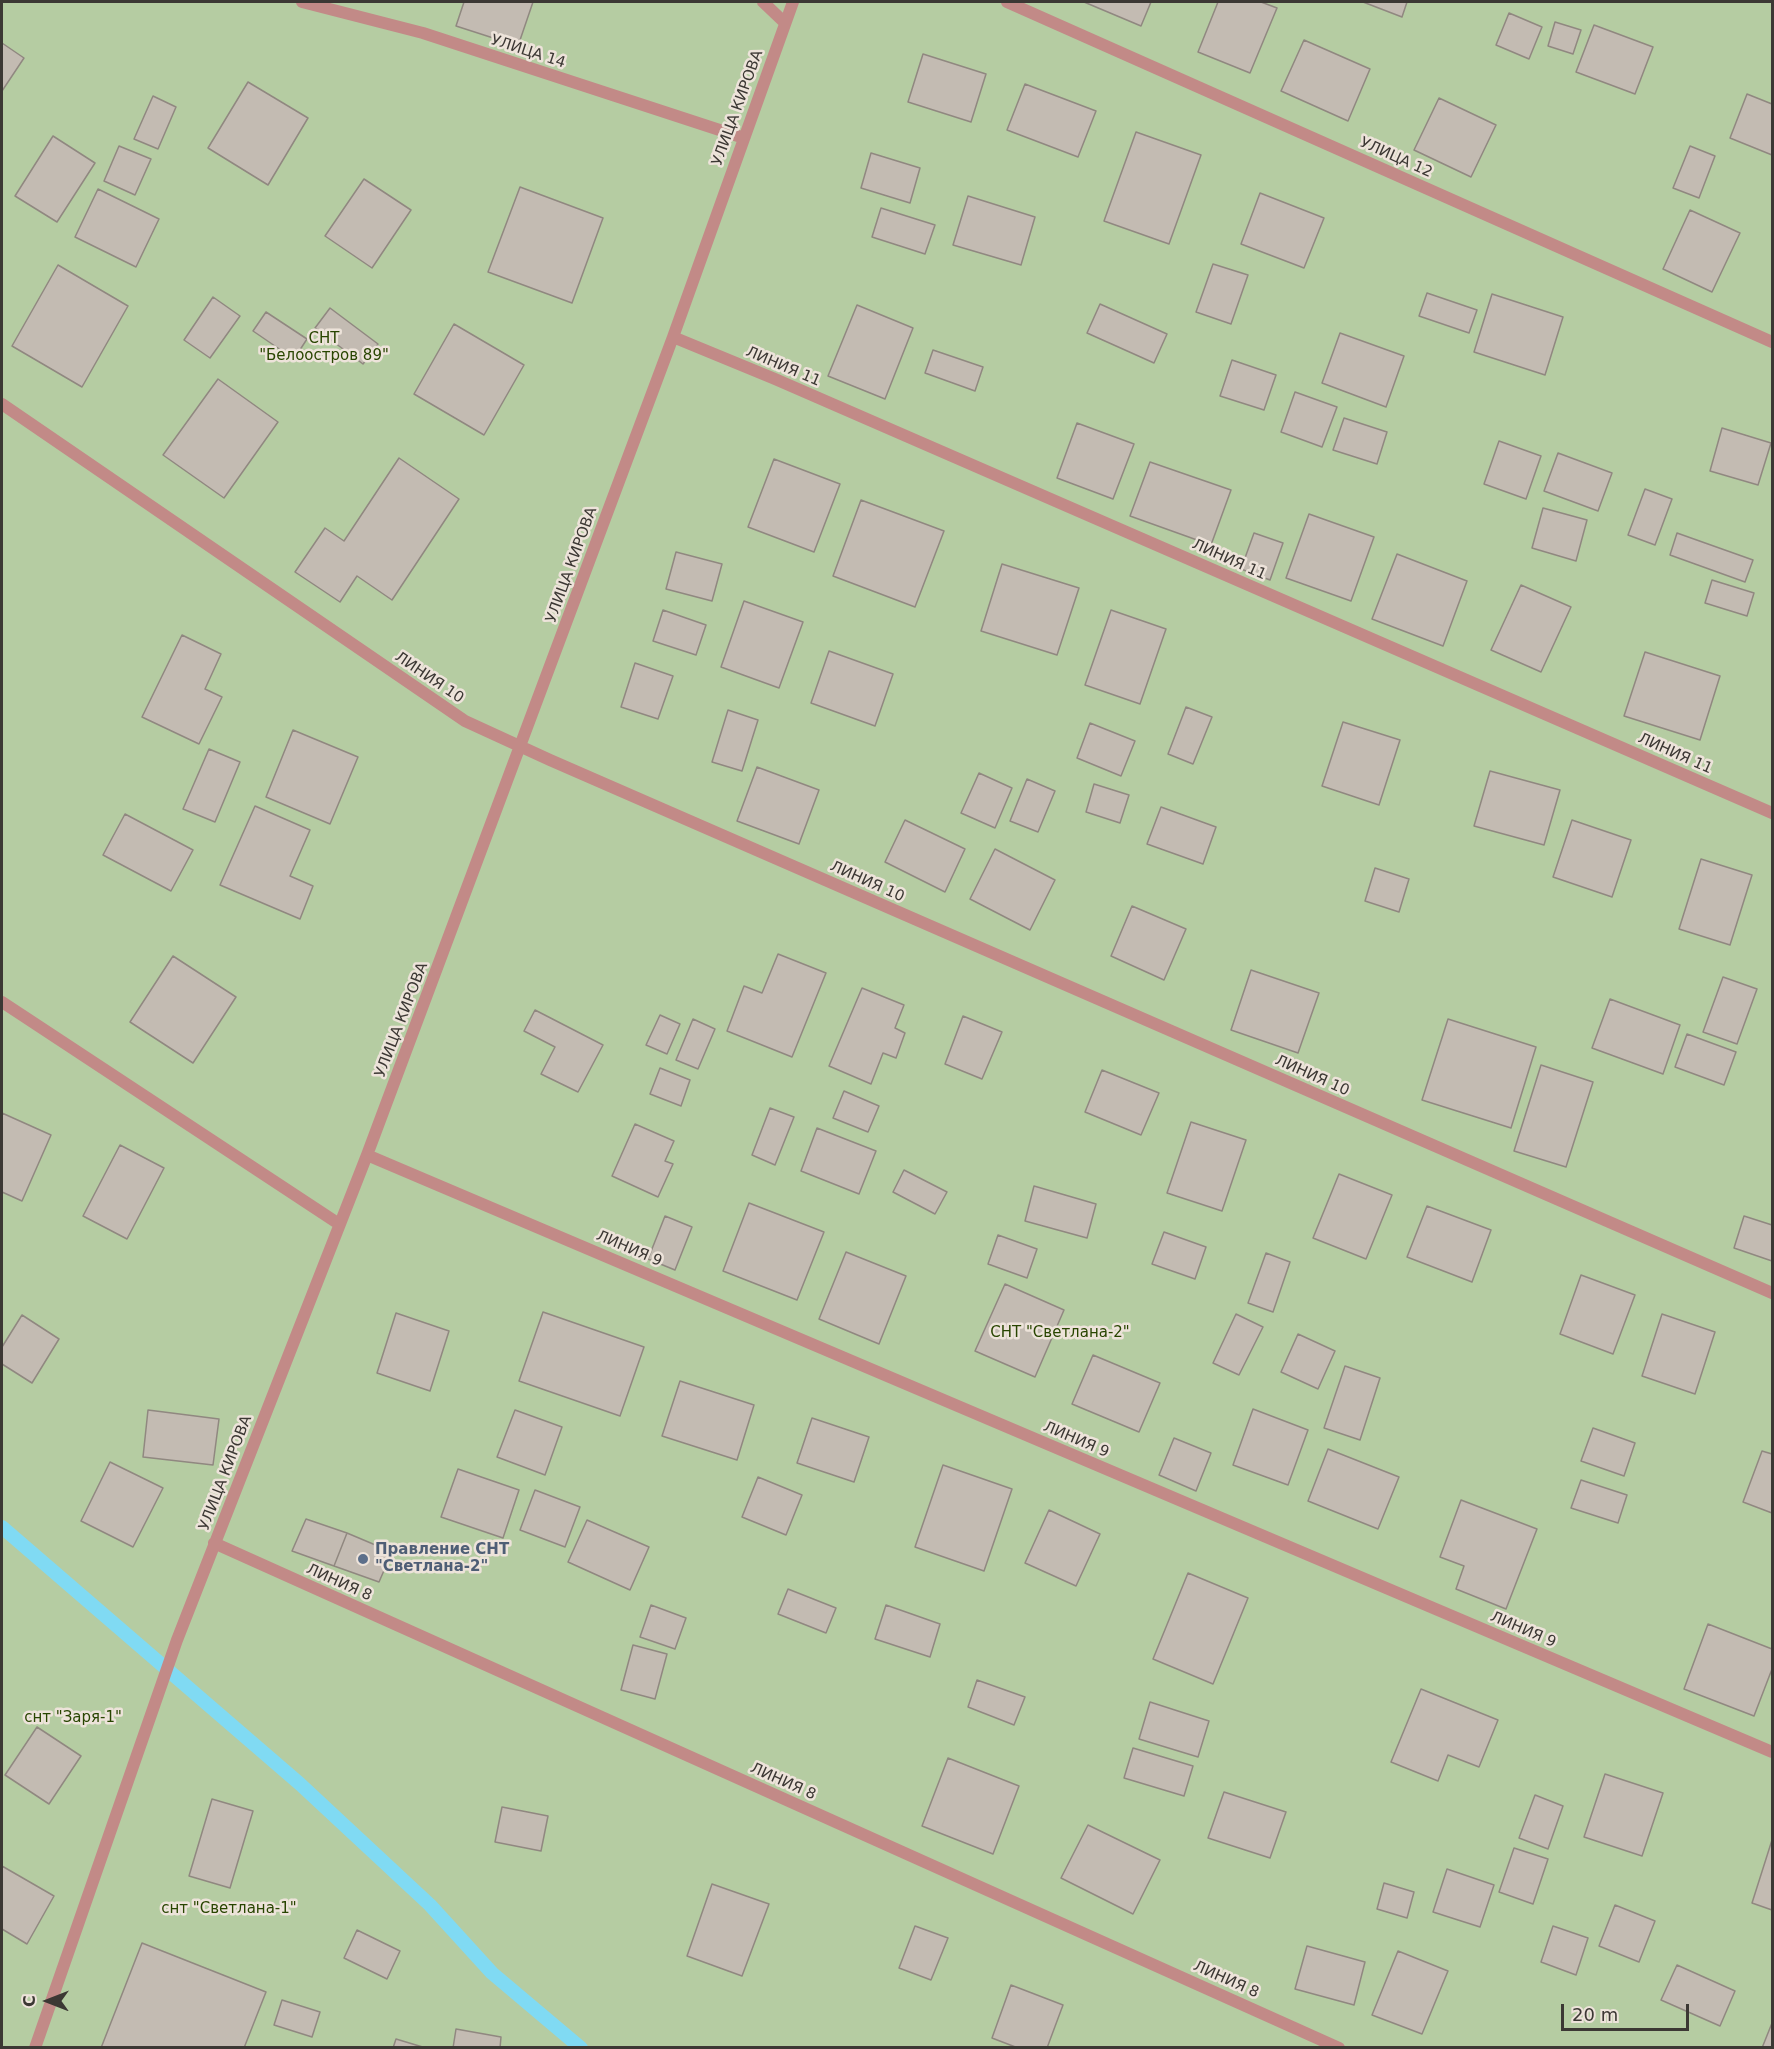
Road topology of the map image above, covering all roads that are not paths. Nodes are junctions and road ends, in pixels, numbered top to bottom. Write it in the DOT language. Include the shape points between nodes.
graph roads {
  1 [pos="302,2"];
  2 [pos="763,2"];
  3 [pos="793,2"];
  4 [pos="1007,2"];
  5 [pos="784,22"];
  6 [pos="744,138"];
  7 [pos="673,337"];
  8 [pos="1773,342"];
  9 [pos="2,404"];
  10 [pos="520,747"];
  11 [pos="1773,813"];
  12 [pos="2,1002"];
  13 [pos="367,1155"];
  14 [pos="339,1224"];
  15 [pos="1773,1293"];
  16 [pos="214,1543"];
  17 [pos="1773,1752"];
  18 [pos="35,2048"];
  19 [pos="1339,2048"];
  1 -- 6 [label="street, УЛИЦА 14" via="423,33"];
  2 -- 5 [label="street"];
  3 -- 5 [label="street, УЛИЦА КИРОВА"];
  4 -- 8 [label="street, УЛИЦА 12"];
  5 -- 6 [label="street, УЛИЦА КИРОВА"];
  6 -- 7 [label="street, УЛИЦА КИРОВА"];
  7 -- 10 [label="street, УЛИЦА КИРОВА"];
  7 -- 11 [label="street, ЛИНИЯ 11"];
  9 -- 10 [label="street, ЛИНИЯ 10" via="465,721"];
  10 -- 13 [label="street, УЛИЦА КИРОВА"];
  10 -- 15 [label="street, ЛИНИЯ 10"];
  12 -- 14 [label="street"];
  13 -- 14 [label="street, УЛИЦА КИРОВА"];
  13 -- 17 [label="street, ЛИНИЯ 9"];
  14 -- 16 [label="street, УЛИЦА КИРОВА"];
  16 -- 18 [label="street, УЛИЦА КИРОВА"];
  16 -- 19 [label="street, ЛИНИЯ 8"];
}
